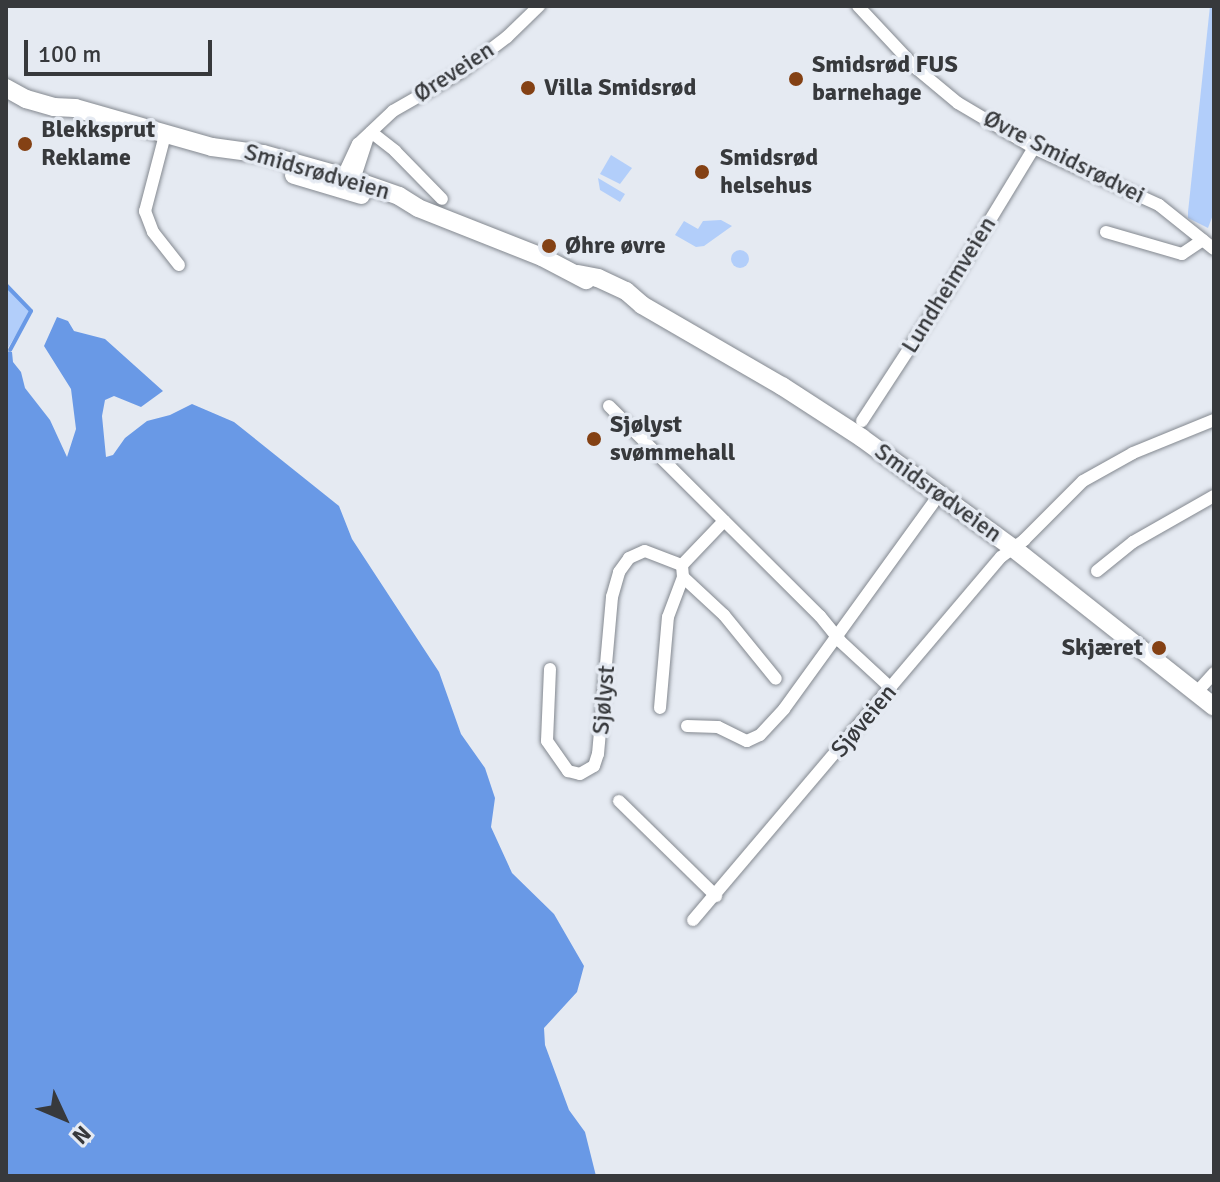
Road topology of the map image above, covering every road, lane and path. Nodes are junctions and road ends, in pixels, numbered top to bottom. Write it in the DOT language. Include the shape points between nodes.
graph roads {
  1 [pos="539,6"];
  2 [pos="858,6"];
  3 [pos="9,89"];
  4 [pos="370,134"];
  5 [pos="165,135"];
  6 [pos="1034,148"];
  7 [pos="345,182"];
  8 [pos="442,199"];
  9 [pos="1106,232"];
  10 [pos="1203,240"];
  11 [pos="1214,249"];
  12 [pos="179,265"];
  13 [pos="609,406"];
  14 [pos="1214,420"];
  15 [pos="862,421"];
  16 [pos="1214,496"];
  17 [pos="933,503"];
  18 [pos="724,521"];
  19 [pos="1013,548"];
  20 [pos="682,571"];
  21 [pos="1097,571"];
  22 [pos="837,638"];
  23 [pos="550,669"];
  24 [pos="1214,673"];
  25 [pos="776,679"];
  26 [pos="891,688"];
  27 [pos="1196,693"];
  28 [pos="1214,707"];
  29 [pos="660,708"];
  30 [pos="687,726"];
  31 [pos="619,801"];
  32 [pos="716,896"];
  33 [pos="693,920"];
  1 -- 4 [label="street, Øreveien" via="472,63 393,111"];
  2 -- 6 [label="street, Øvre Smidsrødvei" via="945,92"];
  3 -- 5 [label="main road, Smidsrødveien" via="43,93"];
  4 -- 7 [label="street"];
  4 -- 8 [label="street, Smidsrødveien" via="395,151"];
  5 -- 7 [label="main road, Smidsrødveien"];
  5 -- 12 [label="street" via="145,211 153,232"];
  6 -- 10 [label="street, Øvre Smidsrødvei" via="1141,195"];
  6 -- 15 [label="street, Lundheimveien"];
  7 -- 19 [label="main road, Smidsrødveien" via="394,206 418,208 612,284 807,402"];
  9 -- 10 [label="street, Øvre Smidsrødvei" via="1182,254"];
  10 -- 11 [label="street, Øvre Smidsrødvei"];
  13 -- 18 [label="street"];
  14 -- 19 [label="street, Sjøveien" via="1133,453 1083,481"];
  16 -- 21 [label="street" via="1133,542"];
  17 -- 22 [label="street, Smidsrødveien"];
  18 -- 20 [label="street"];
  18 -- 22 [label="street"];
  19 -- 26 [label="street, Sjøveien"];
  19 -- 27 [label="main road, Smidsrødveien"];
  20 -- 23 [label="street, Sjølyst" via="645,551 629,558 619,572 612,597 598,754 594,766 580,774 568,771 547,741"];
  20 -- 25 [label="street, Sjølyst"];
  20 -- 29 [label="street" via="668,617"];
  22 -- 26 [label="street"];
  22 -- 30 [label="street" via="753,741 718,727"];
  24 -- 27 [label="street"];
  26 -- 32 [label="street, Sjøveien"];
  27 -- 28 [label="main road, Smidsrødveien"];
  31 -- 32 [label="street"];
  32 -- 33 [label="street, Sjøveien"];
}
